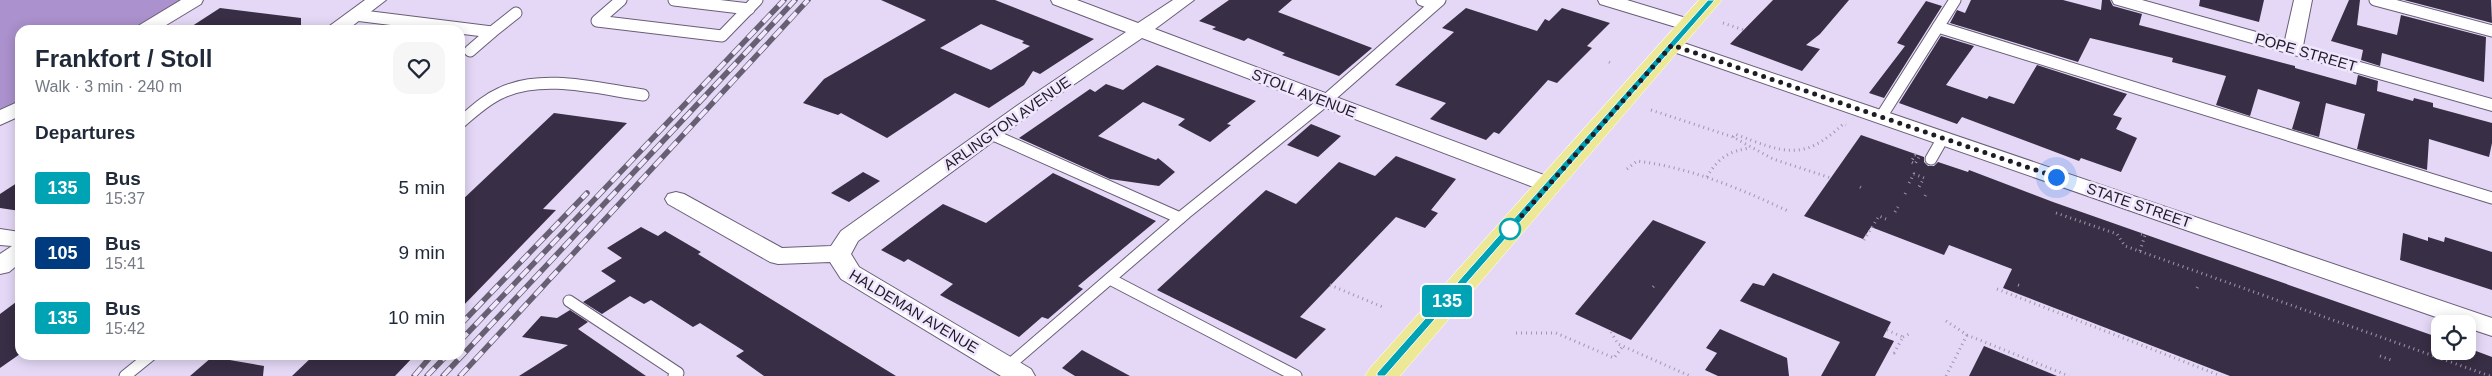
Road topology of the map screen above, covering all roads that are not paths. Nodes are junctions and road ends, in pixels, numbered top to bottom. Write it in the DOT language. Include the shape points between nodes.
graph roads {
  1 [pos="194,0"];
  2 [pos="376,0"];
  3 [pos="621,0"];
  4 [pos="674,0"];
  5 [pos="757,0"];
  6 [pos="1060,0"];
  7 [pos="1185,0"];
  8 [pos="1422,0"];
  9 [pos="1607,0"];
  10 [pos="1711,0"];
  11 [pos="1955,0"];
  12 [pos="2121,0"];
  13 [pos="2304,0"];
  14 [pos="2375,0"];
  15 [pos="1437,2"];
  16 [pos="749,8"];
  17 [pos="516,12"];
  18 [pos="355,15"];
  19 [pos="154,25"];
  20 [pos="341,25"];
  21 [pos="436,25"];
  22 [pos="1689,25"];
  23 [pos="1938,27"];
  24 [pos="465,29"];
  25 [pos="1141,31"];
  26 [pos="2492,31"];
  27 [pos="492,32"];
  28 [pos="1672,45"];
  29 [pos="2293,48"];
  30 [pos="470,51"];
  31 [pos="643,95"];
  32 [pos="1324,101"];
  33 [pos="2492,104"];
  34 [pos="15,110"];
  35 [pos="1881,117"];
  36 [pos="0,119"];
  37 [pos="465,119"];
  38 [pos="991,134"];
  39 [pos="1943,138"];
  40 [pos="1931,159"];
  41 [pos="1549,185"];
  42 [pos="2492,198"];
  43 [pos="676,199"];
  44 [pos="1180,218"];
  45 [pos="0,237"];
  46 [pos="15,239"];
  47 [pos="840,254"];
  48 [pos="15,256"];
  49 [pos="0,266"];
  50 [pos="1110,279"];
  51 [pos="569,301"];
  52 [pos="2492,327"];
  53 [pos="145,360"];
  54 [pos="1014,371"];
  55 [pos="125,376"];
  56 [pos="674,376"];
  57 [pos="1296,376"];
  58 [pos="1381,376"];
  1 -- 19 [label="street"];
  2 -- 18 [label="street"];
  3 -- 16 [label="lane" via="597,21 722,36"];
  4 -- 16 [label="lane"];
  5 -- 16 [label="lane"];
  6 -- 25 [label="street, STOLL AVENUE"];
  7 -- 25 [label="street, ARLINGTON AVENUE"];
  8 -- 15 [label="lane"];
  9 -- 22 [label="street"];
  10 -- 22 [label="main road"];
  11 -- 23 [label="lane"];
  12 -- 29 [label="street, POPE STREET"];
  13 -- 29 [label="street"];
  14 -- 26 [label="lane"];
  15 -- 32 [label="lane"];
  17 -- 27 [label="lane"];
  18 -- 20 [label="street"];
  18 -- 21 [label="lane"];
  22 -- 28 [label="main road"];
  23 -- 35 [label="lane"];
  23 -- 42 [label="lane"];
  24 -- 27 [label="lane"];
  25 -- 32 [label="street, STOLL AVENUE"];
  25 -- 38 [label="street, ARLINGTON AVENUE"];
  27 -- 30 [label="lane"];
  28 -- 35 [label="street, STATE STREET"];
  28 -- 41 [label="main road"];
  29 -- 33 [label="street, POPE STREET"];
  31 -- 37 [label="lane" via="528,85 507,90"];
  32 -- 41 [label="street, STOLL AVENUE"];
  32 -- 44 [label="lane"];
  34 -- 36 [label="street"];
  35 -- 39 [label="street, STATE STREET"];
  38 -- 44 [label="lane"];
  38 -- 47 [label="street, ARLINGTON AVENUE" via="849,236"];
  39 -- 40 [label="lane"];
  39 -- 52 [label="street, STATE STREET"];
  41 -- 58 [label="main road"];
  43 -- 47 [label="street, HALDEMAN AVENUE" via="778,256"];
  44 -- 50 [label="lane"];
  45 -- 46 [label="street"];
  47 -- 54 [label="street, HALDEMAN AVENUE" via="843,266 850,274"];
  48 -- 49 [label="street"];
  50 -- 54 [label="lane"];
  50 -- 57 [label="lane"];
  51 -- 56 [label="lane" via="678,373"];
  53 -- 55 [label="lane"];
}
